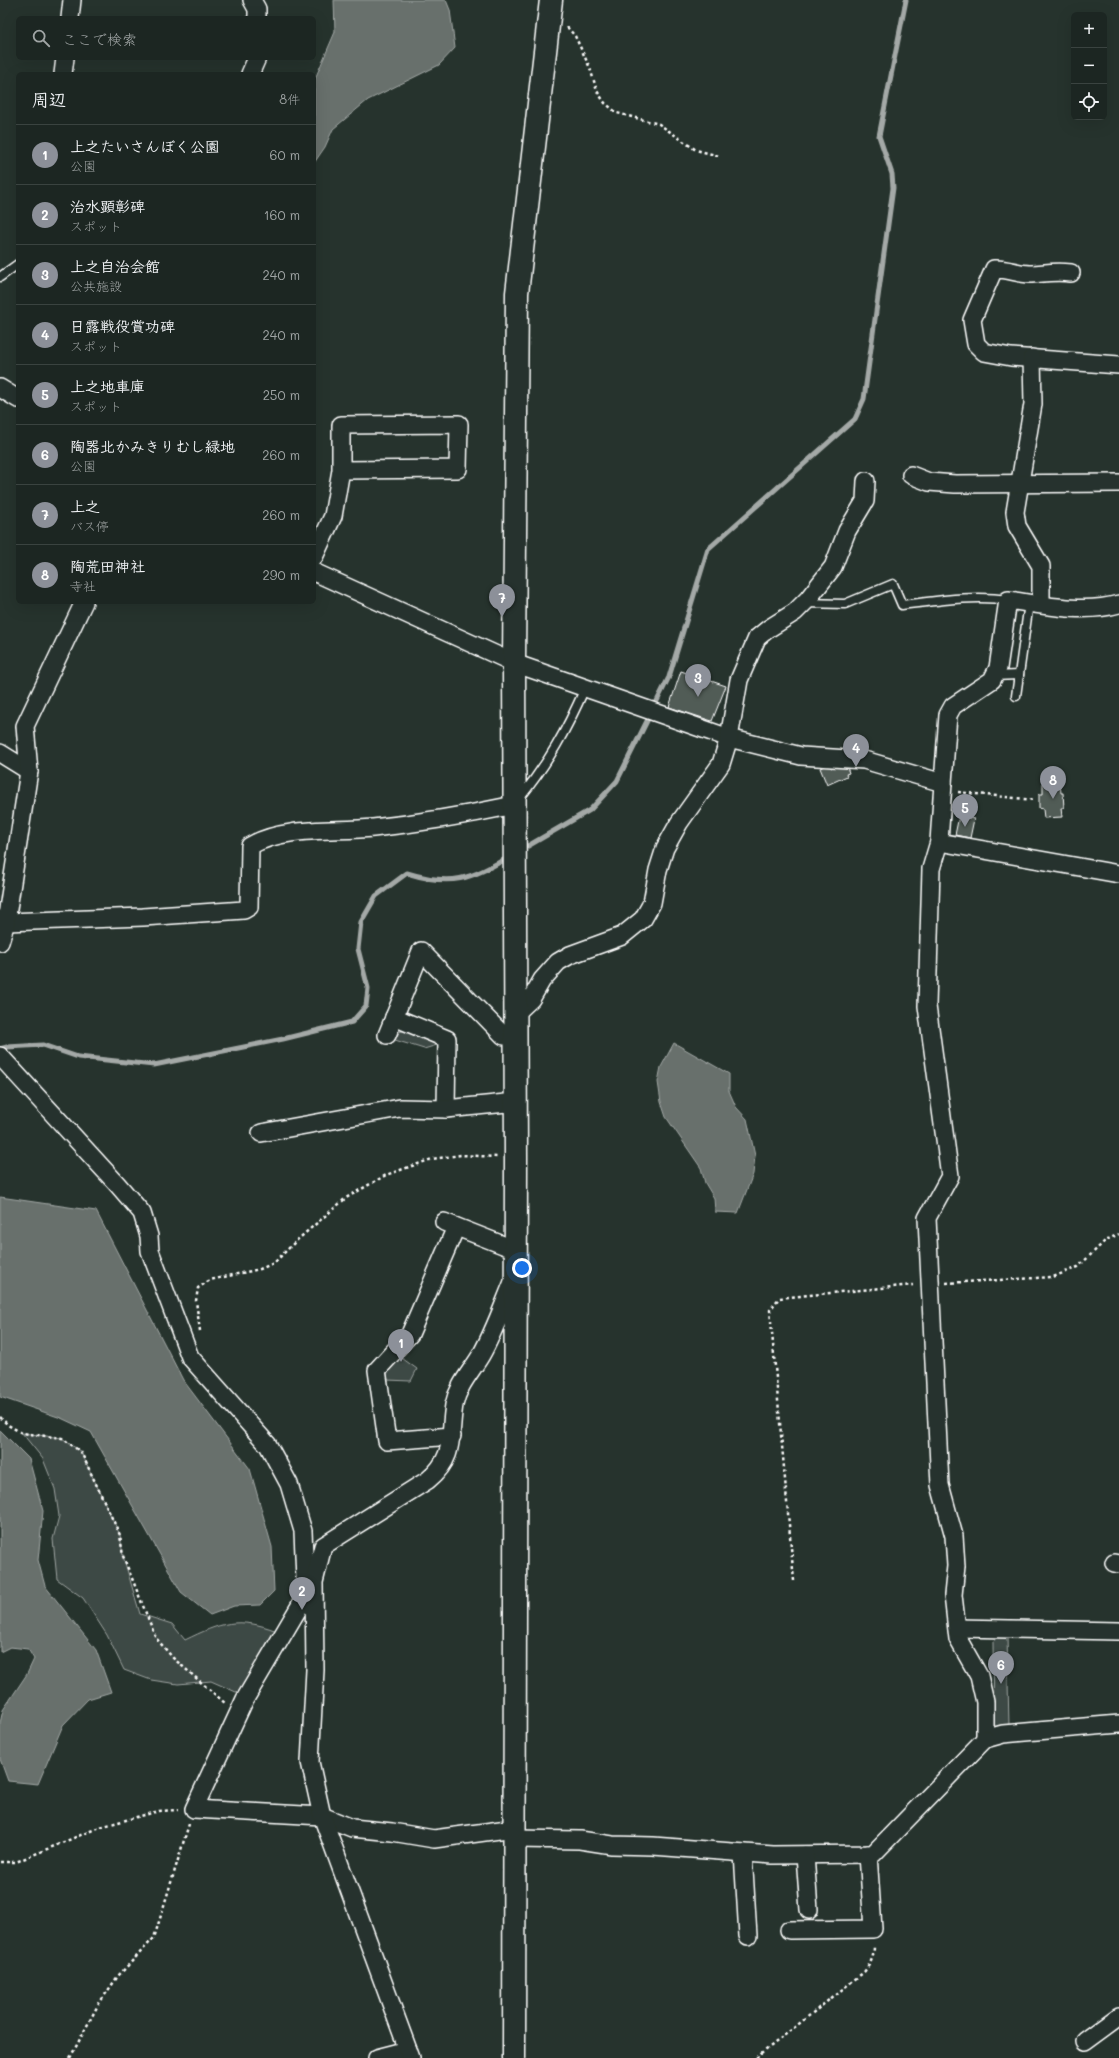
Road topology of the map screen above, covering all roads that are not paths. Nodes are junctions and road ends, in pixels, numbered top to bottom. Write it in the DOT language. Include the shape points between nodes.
graph roads {
  1 [pos="72,0"];
  2 [pos="252,0"];
  3 [pos="550,10"];
  4 [pos="70,16"];
  5 [pos="257,16"];
  6 [pos="65,60"];
  7 [pos="256,60"];
  8 [pos="63,72"];
  9 [pos="251,72"];
  10 [pos="16,265"];
  11 [pos="1070,273"];
  12 [pos="0,277"];
  13 [pos="1032,358"];
  14 [pos="1119,365"];
  15 [pos="0,388"];
  16 [pos="16,398"];
  17 [pos="341,470"];
  18 [pos="911,475"];
  19 [pos="866,481"];
  20 [pos="1119,483"];
  21 [pos="1020,484"];
  22 [pos="316,553"];
  23 [pos="316,573"];
  24 [pos="1008,600"];
  25 [pos="803,603"];
  26 [pos="83,604"];
  27 [pos="1035,604"];
  28 [pos="1119,604"];
  29 [pos="514,664"];
  30 [pos="1019,675"];
  31 [pos="994,676"];
  32 [pos="585,688"];
  33 [pos="1016,696"];
  34 [pos="729,738"];
  35 [pos="0,753"];
  36 [pos="29,771"];
  37 [pos="942,783"];
  38 [pos="514,805"];
  39 [pos="939,842"];
  40 [pos="1119,874"];
  41 [pos="6,922"];
  42 [pos="0,942"];
  43 [pos="515,1014"];
  44 [pos="394,1016"];
  45 [pos="387,1035"];
  46 [pos="515,1036"];
  47 [pos="0,1056"];
  48 [pos="516,1102"];
  49 [pos="446,1108"];
  50 [pos="261,1133"];
  51 [pos="516,1250"];
  52 [pos="516,1275"];
  53 [pos="452,1436"];
  54 [pos="307,1604"];
  55 [pos="957,1628"];
  56 [pos="1119,1631"];
  57 [pos="1119,1724"];
  58 [pos="985,1739"];
  59 [pos="322,1816"];
  60 [pos="515,1834"];
  61 [pos="743,1853"];
  62 [pos="868,1854"];
  63 [pos="805,1855"];
  64 [pos="809,1910"];
  65 [pos="789,1930"];
  66 [pos="748,1936"];
  67 [pos="1119,2016"];
  68 [pos="1085,2041"];
  69 [pos="409,2054"];
  70 [pos="376,2058"];
  71 [pos="514,2058"];
  1 -- 4 [label="street"];
  2 -- 5 [label="street" via="257,9"];
  3 -- 29 [label="street" via="517,293"];
  6 -- 8 [label="street"];
  7 -- 9 [label="street"];
  10 -- 12 [label="lane"];
  11 -- 13 [label="street" via="1053,271 1031,274 1004,268 994,270 972,320 976,344 984,352"];
  13 -- 14 [label="street"];
  13 -- 21 [label="street" via="1034,404"];
  15 -- 16 [label="street"];
  17 -- 17 [label="street" via="341,425 459,424 458,469"];
  17 -- 22 [label="street" via="333,516"];
  18 -- 21 [label="street" via="929,482"];
  19 -- 25 [label="street" via="865,501 847,531 833,567"];
  20 -- 21 [label="street"];
  21 -- 27 [label="street" via="1015,512 1017,526 1041,566"];
  23 -- 29 [label="street"];
  24 -- 25 [label="lane" via="952,599 902,605 893,584 845,604"];
  24 -- 27 [label="street"];
  24 -- 31 [label="street" via="998,668"];
  25 -- 34 [label="street" via="757,638 739,680"];
  26 -- 36 [label="street" via="25,726"];
  27 -- 28 [label="street" via="1091,608"];
  27 -- 30 [label="lane"];
  29 -- 32 [label="street"];
  29 -- 38 [label="street"];
  30 -- 31 [label="lane"];
  30 -- 33 [label="lane"];
  31 -- 37 [label="street" via="992,680 953,706 948,715"];
  32 -- 34 [label="street"];
  32 -- 38 [label="lane" via="566,732 541,772"];
  34 -- 37 [label="street" via="801,756 864,760"];
  34 -- 43 [label="street" via="721,764 679,823 665,848 652,903 644,919 622,936 558,962 531,998"];
  35 -- 36 [label="street"];
  36 -- 41 [label="street"];
  37 -- 39 [label="street"];
  38 -- 41 [label="street" via="447,819 262,838 250,846 249,907 244,910"];
  38 -- 43 [label="street"];
  39 -- 40 [label="street"];
  39 -- 55 [label="street" via="931,869 927,1006 950,1176 927,1218 940,1485 954,1536 956,1566 953,1595"];
  41 -- 42 [label="street"];
  43 -- 46 [label="street"];
  44 -- 45 [label="street"];
  44 -- 46 [label="street" via="421,952 504,1036"];
  44 -- 49 [label="street" via="447,1039"];
  46 -- 48 [label="street"];
  47 -- 54 [label="street" via="142,1213 149,1236 150,1252 190,1357 268,1445 289,1484 303,1531"];
  48 -- 49 [label="street"];
  48 -- 51 [label="street"];
  49 -- 50 [label="street" via="400,1108"];
  51 -- 52 [label="street"];
  51 -- 53 [label="street" via="450,1224 410,1334 377,1370 387,1442"];
  52 -- 53 [label="street" via="481,1355 461,1382 454,1405"];
  52 -- 60 [label="street"];
  53 -- 54 [label="street" via="445,1460 428,1480 323,1546"];
  54 -- 59 [label="street" via="315,1670 310,1762"];
  54 -- 59 [label="street" via="238,1715 194,1809"];
  55 -- 56 [label="street"];
  55 -- 58 [label="street" via="958,1639 979,1676 984,1702"];
  57 -- 58 [label="street" via="1003,1734"];
  58 -- 62 [label="street" via="874,1854"];
  59 -- 60 [label="street" via="352,1828 434,1839"];
  59 -- 69 [label="street"];
  60 -- 61 [label="street" via="612,1845"];
  60 -- 71 [label="street"];
  61 -- 63 [label="street"];
  61 -- 66 [label="street"];
  62 -- 63 [label="street"];
  62 -- 65 [label="street" via="872,1929"];
  63 -- 64 [label="street"];
  67 -- 68 [label="street"];
  69 -- 70 [label="street"];
}
